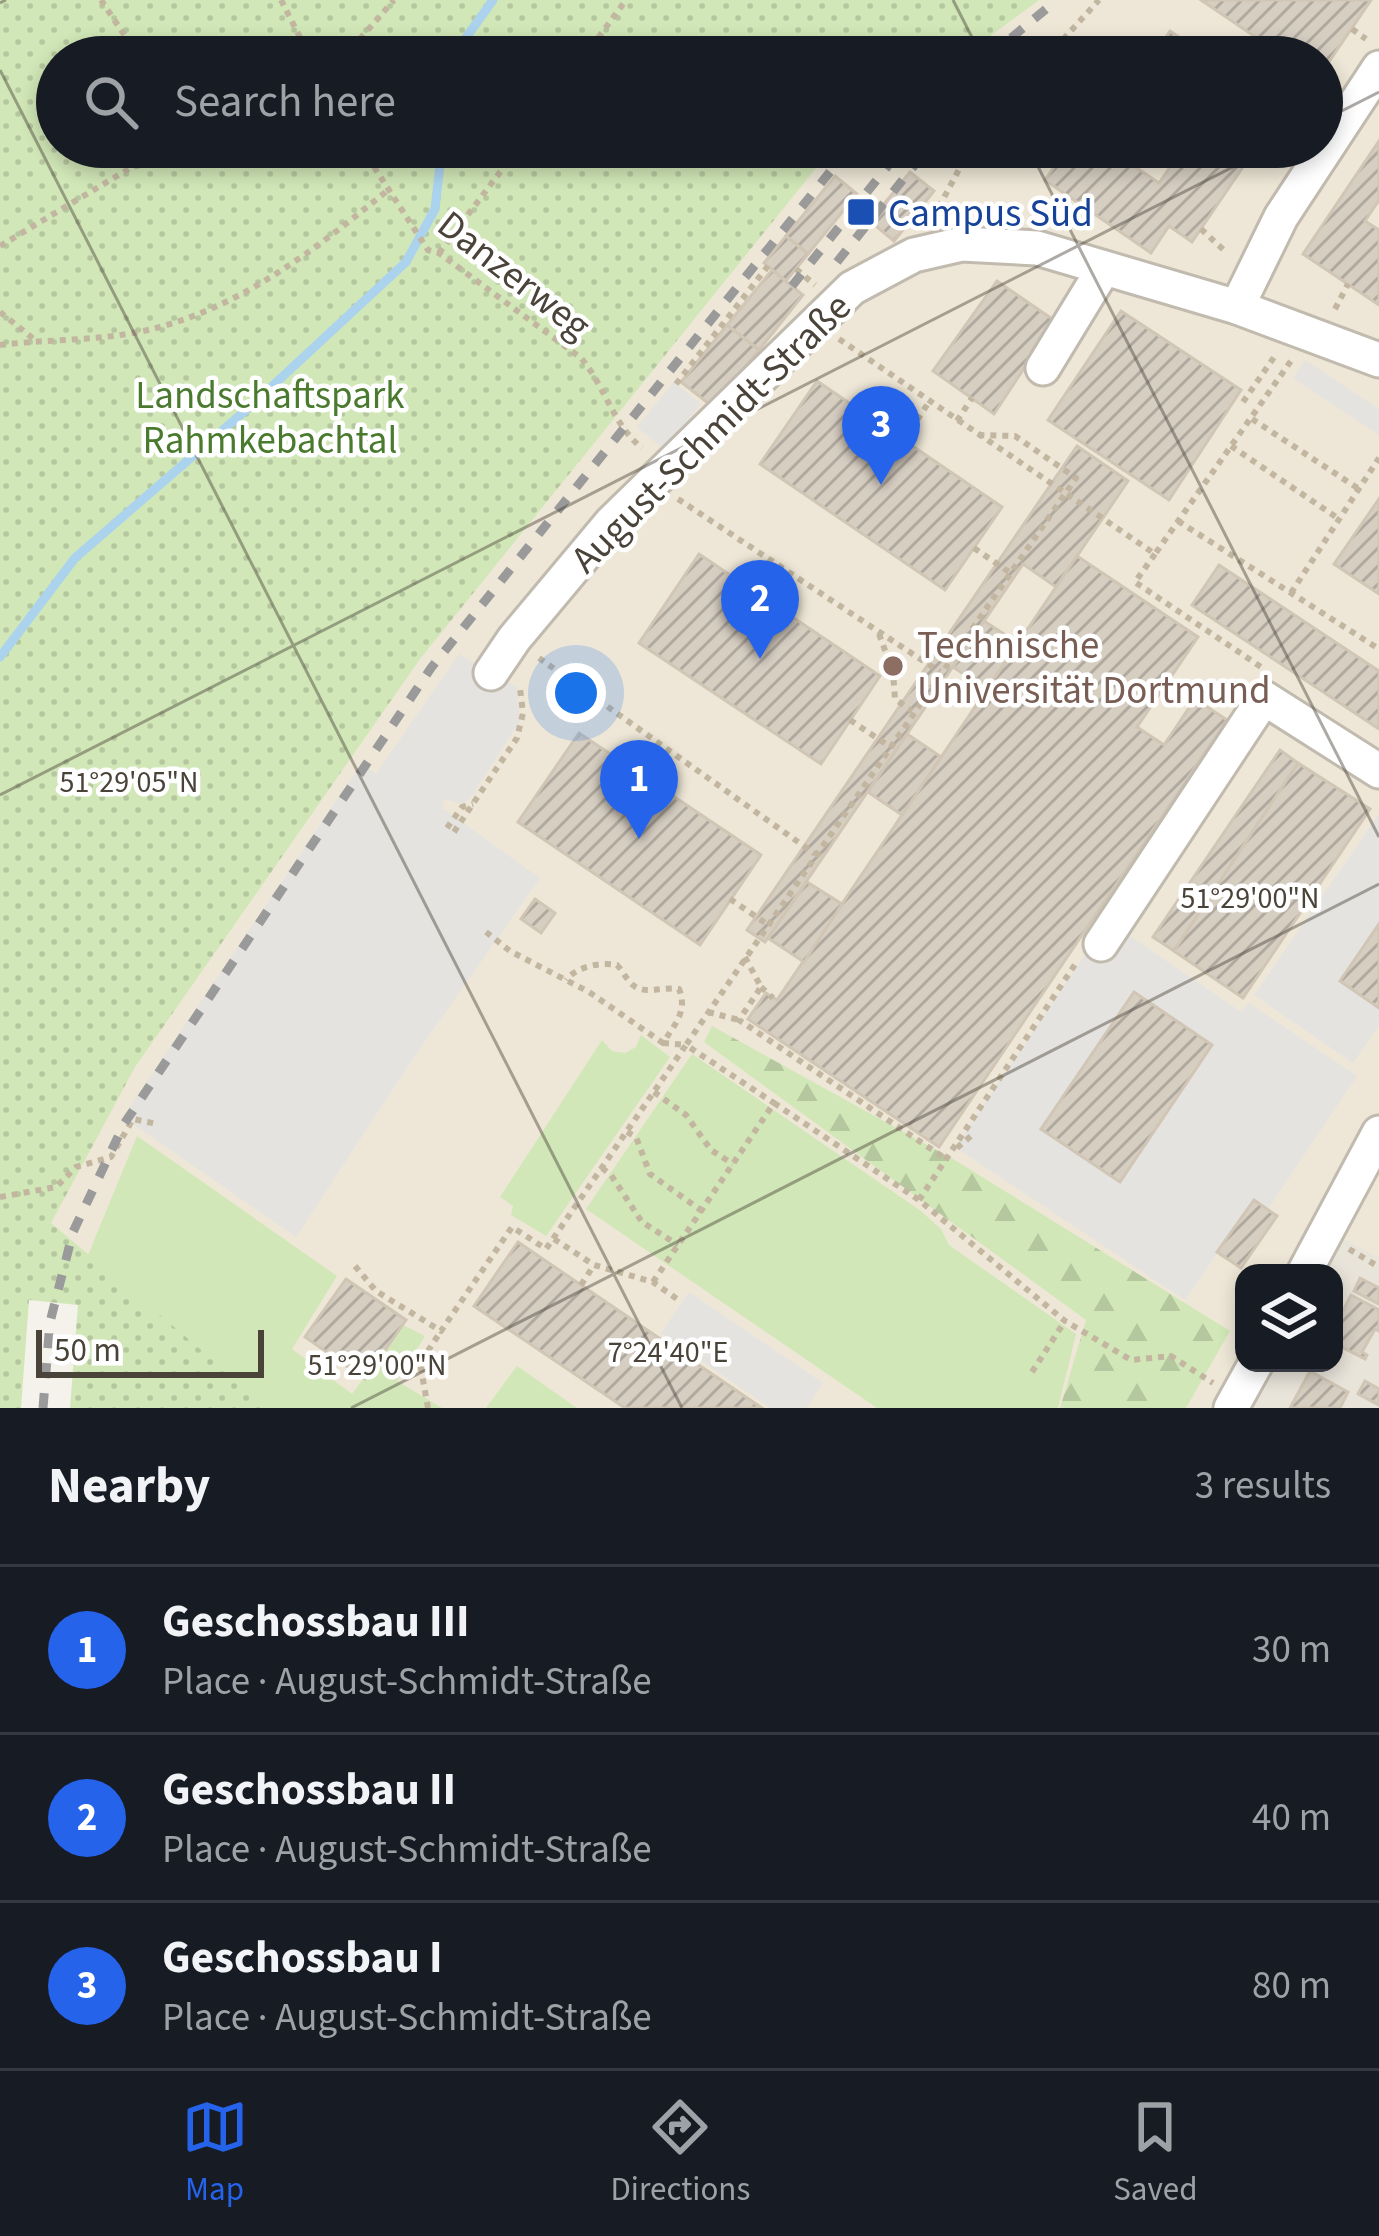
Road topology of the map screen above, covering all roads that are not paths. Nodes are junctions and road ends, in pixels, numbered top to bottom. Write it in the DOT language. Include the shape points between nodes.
graph roads {
  1 [pos="1379,68"];
  2 [pos="1343,123"];
  3 [pos="1313,168"];
  4 [pos="1104,268"];
  5 [pos="1238,307"];
  6 [pos="1379,360"];
  7 [pos="1042,368"];
  8 [pos="491,673"];
  9 [pos="1379,771"];
  10 [pos="1101,944"];
  11 [pos="1379,1133"];
  12 [pos="1309,1264"];
  13 [pos="1251,1372"];
  14 [pos="1234,1403"];
  1 -- 2 [label="street"];
  3 -- 5 [label="street"];
  4 -- 5 [label="street, August-Schmidt-Straße"];
  4 -- 7 [label="street"];
  4 -- 8 [label="street, August-Schmidt-Straße" via="1037,248 950,246 852,288 611,524"];
  5 -- 6 [label="street, August-Schmidt-Straße"];
  9 -- 10 [label="street" via="1264,698"];
  11 -- 12 [label="street"];
  13 -- 14 [label="street"];
}
